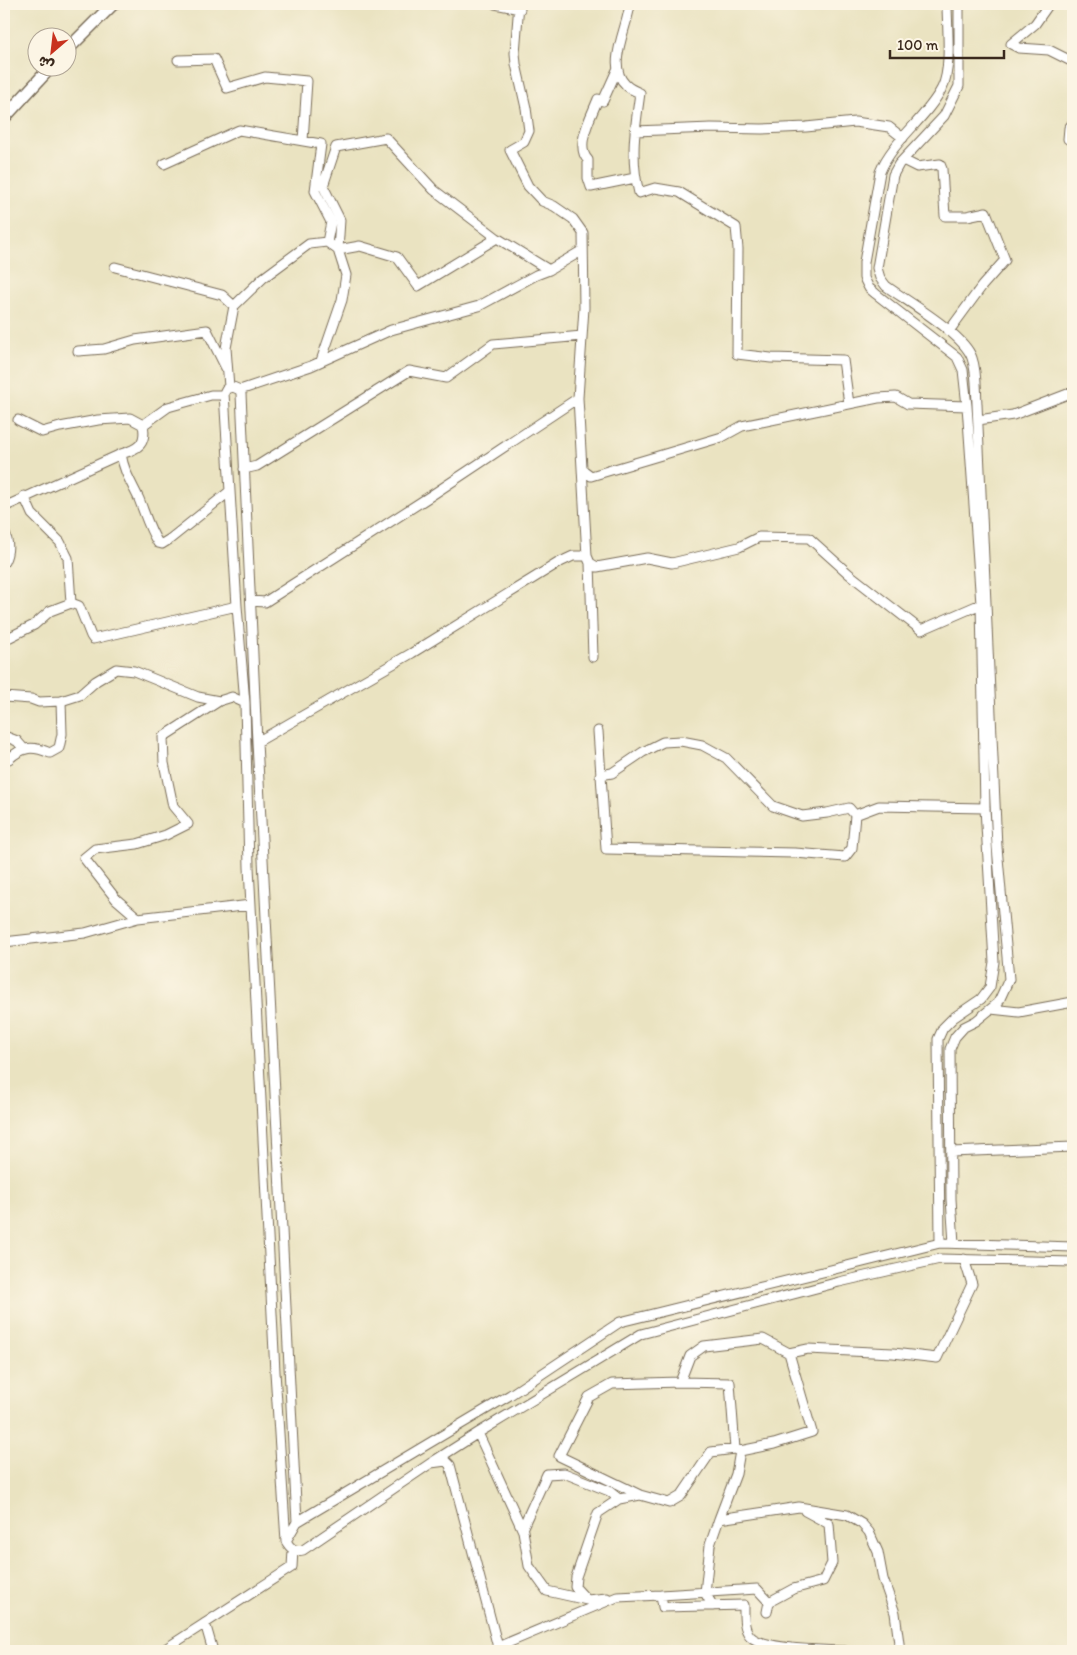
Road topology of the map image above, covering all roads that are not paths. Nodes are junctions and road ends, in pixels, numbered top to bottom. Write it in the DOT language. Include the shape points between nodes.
graph roads {
  1 [pos="112,4"];
  2 [pos="495,4"];
  3 [pos="630,4"];
  4 [pos="947,4"];
  5 [pos="959,4"];
  6 [pos="1049,4"];
  7 [pos="521,6"];
  8 [pos="78,40"];
  9 [pos="178,60"];
  10 [pos="1073,62"];
  11 [pos="617,70"];
  12 [pos="41,78"];
  13 [pos="4,118"];
  14 [pos="1073,122"];
  15 [pos="634,131"];
  16 [pos="903,138"];
  17 [pos="1068,139"];
  18 [pos="303,141"];
  19 [pos="903,160"];
  20 [pos="164,164"];
  21 [pos="635,178"];
  22 [pos="497,238"];
  23 [pos="326,242"];
  24 [pos="338,250"];
  25 [pos="583,250"];
  26 [pos="115,267"];
  27 [pos="549,270"];
  28 [pos="234,306"];
  29 [pos="949,331"];
  30 [pos="582,336"];
  31 [pos="78,351"];
  32 [pos="321,361"];
  33 [pos="228,373"];
  34 [pos="229,387"];
  35 [pos="240,390"];
  36 [pos="1073,392"];
  37 [pos="224,395"];
  38 [pos="578,398"];
  39 [pos="849,404"];
  40 [pos="967,406"];
  41 [pos="18,420"];
  42 [pos="978,420"];
  43 [pos="143,425"];
  44 [pos="121,454"];
  45 [pos="244,468"];
  46 [pos="583,470"];
  47 [pos="230,491"];
  48 [pos="24,496"];
  49 [pos="4,507"];
  50 [pos="4,532"];
  51 [pos="588,560"];
  52 [pos="4,562"];
  53 [pos="251,601"];
  54 [pos="71,603"];
  55 [pos="980,604"];
  56 [pos="237,606"];
  57 [pos="4,637"];
  58 [pos="593,657"];
  59 [pos="4,697"];
  60 [pos="61,701"];
  61 [pos="219,701"];
  62 [pos="245,703"];
  63 [pos="598,731"];
  64 [pos="4,736"];
  65 [pos="257,742"];
  66 [pos="24,749"];
  67 [pos="4,759"];
  68 [pos="600,775"];
  69 [pos="985,808"];
  70 [pos="855,815"];
  71 [pos="251,905"];
  72 [pos="138,918"];
  73 [pos="4,942"];
  74 [pos="1073,1002"];
  75 [pos="991,1009"];
  76 [pos="1073,1147"];
  77 [pos="950,1152"];
  78 [pos="940,1243"];
  79 [pos="954,1244"];
  80 [pos="1073,1247"];
  81 [pos="964,1259"];
  82 [pos="1073,1262"];
  83 [pos="789,1353"];
  84 [pos="680,1382"];
  85 [pos="478,1433"];
  86 [pos="737,1450"];
  87 [pos="431,1463"];
  88 [pos="640,1495"];
  89 [pos="619,1499"];
  90 [pos="799,1507"];
  91 [pos="719,1519"];
  92 [pos="297,1522"];
  93 [pos="522,1529"];
  94 [pos="286,1541"];
  95 [pos="293,1550"];
  96 [pos="705,1593"];
  97 [pos="661,1595"];
  98 [pos="617,1597"];
  99 [pos="587,1600"];
  100 [pos="770,1602"];
  101 [pos="713,1606"];
  102 [pos="767,1612"];
  103 [pos="205,1623"];
  104 [pos="498,1649"];
  105 [pos="162,1651"];
  106 [pos="213,1651"];
  107 [pos="845,1651"];
  108 [pos="900,1651"];
  1 -- 8 [label="street"];
  2 -- 7 [label="street"];
  3 -- 11 [label="street"];
  4 -- 16 [label="street" via="948,60 942,86"];
  5 -- 19 [label="street" via="959,86 944,116"];
  6 -- 10 [label="street" via="1035,24 1011,44 1019,48 1049,50"];
  7 -- 25 [label="street" via="516,64 529,131 524,142 510,150 528,186 542,201 573,219 583,233"];
  9 -- 18 [label="street" via="214,59 226,88 265,77 307,81"];
  11 -- 15 [label="street" via="626,85 640,93"];
  11 -- 21 [label="street" via="603,101 598,99 592,113 582,144 583,155 588,160 591,187"];
  12 -- 13 [label="street"];
  14 -- 17 [label="street"];
  15 -- 16 [label="street" via="762,129 855,122 889,126"];
  15 -- 21 [label="street"];
  16 -- 40 [label="street" via="885,159 880,172 864,278 876,294 957,357 963,370"];
  18 -- 20 [label="street" via="239,130"];
  18 -- 23 [label="street" via="321,144 315,191 331,222"];
  19 -- 29 [label="street" via="893,175 878,268 880,278 886,286"];
  19 -- 29 [label="street" via="917,167 940,164 945,216 986,212 1005,260"];
  21 -- 39 [label="street" via="639,193 655,188 679,192 736,227 737,354 844,360"];
  22 -- 24 [label="street" via="418,286 397,257 360,246"];
  22 -- 24 [label="street" via="434,190 386,138 336,147 323,186 340,220"];
  22 -- 27 [label="street"];
  23 -- 24 [label="street"];
  23 -- 28 [label="street" via="309,244 263,278"];
  24 -- 32 [label="street" via="346,275 342,300"];
  25 -- 27 [label="street"];
  25 -- 30 [label="street"];
  26 -- 28 [label="street" via="222,296"];
  27 -- 32 [label="street" via="480,306 391,330"];
  28 -- 33 [label="street" via="226,348"];
  29 -- 42 [label="street" via="964,344 971,356"];
  30 -- 38 [label="street"];
  30 -- 45 [label="street" via="493,344 446,378 409,371 257,466"];
  31 -- 33 [label="street" via="207,330"];
  32 -- 35 [label="street"];
  33 -- 34 [label="street"];
  34 -- 35 [label="street"];
  34 -- 37 [label="street"];
  35 -- 45 [label="street"];
  36 -- 42 [label="street" via="1013,415"];
  37 -- 43 [label="street" via="211,395 168,407"];
  37 -- 47 [label="street"];
  38 -- 46 [label="street"];
  38 -- 53 [label="street" via="265,602"];
  39 -- 40 [label="street" via="896,397 908,404"];
  39 -- 46 [label="street" via="742,426 722,437 620,469 591,476"];
  40 -- 55 [label="street"];
  41 -- 43 [label="street" via="42,432 114,419 130,418"];
  42 -- 75 [label="street" via="997,847 1009,979 998,1003"];
  43 -- 44 [label="street" via="143,442 133,451"];
  44 -- 47 [label="street" via="124,470 158,543 170,540"];
  44 -- 48 [label="street"];
  45 -- 53 [label="street"];
  46 -- 51 [label="street"];
  47 -- 56 [label="street"];
  48 -- 49 [label="street"];
  48 -- 54 [label="street" via="32,514 60,542 68,558"];
  50 -- 52 [label="street" via="8,553"];
  51 -- 55 [label="street" via="597,567 647,558 672,563 739,547 759,537 809,538 921,630"];
  51 -- 58 [label="street"];
  51 -- 65 [label="street" via="573,556 558,563 412,653"];
  53 -- 65 [label="street"];
  54 -- 56 [label="street" via="79,606 93,639"];
  54 -- 57 [label="street" via="50,611 34,625"];
  55 -- 69 [label="street"];
  56 -- 62 [label="street"];
  59 -- 60 [label="street" via="39,702"];
  60 -- 61 [label="street" via="80,695 116,670 134,670 198,698"];
  60 -- 66 [label="street" via="59,748 50,753 38,748"];
  61 -- 62 [label="street" via="232,697"];
  61 -- 72 [label="street" via="163,737 164,763 173,806 188,824 138,844 95,849 84,858 116,899"];
  62 -- 71 [label="street"];
  63 -- 68 [label="street"];
  64 -- 66 [label="street" via="17,741"];
  65 -- 92 [label="street"];
  66 -- 67 [label="street"];
  68 -- 70 [label="street" via="612,773 663,742 688,742 702,745 726,758 773,806 802,816 848,808"];
  68 -- 70 [label="street" via="606,849 845,857 852,848"];
  69 -- 70 [label="street" via="879,806"];
  69 -- 78 [label="street" via="994,962 990,987 981,999 943,1028 938,1039"];
  71 -- 72 [label="street"];
  71 -- 94 [label="street"];
  72 -- 73 [label="street" via="85,933"];
  74 -- 75 [label="street" via="1019,1012"];
  75 -- 77 [label="street" via="964,1028 950,1048"];
  76 -- 77 [label="street"];
  77 -- 79 [label="street"];
  78 -- 79 [label="street"];
  78 -- 92 [label="street" via="620,1322 510,1395"];
  79 -- 80 [label="street"];
  81 -- 82 [label="street"];
  81 -- 83 [label="street" via="972,1284 937,1358 808,1349"];
  81 -- 85 [label="street" via="940,1259 856,1278 641,1334"];
  83 -- 84 [label="street" via="762,1339 704,1346 690,1356"];
  83 -- 86 [label="street" via="812,1432 774,1444"];
  84 -- 86 [label="street" via="730,1384"];
  84 -- 88 [label="street" via="612,1384 589,1397 559,1456"];
  85 -- 87 [label="street"];
  85 -- 93 [label="street"];
  86 -- 88 [label="street" via="711,1452 681,1496 669,1503"];
  86 -- 91 [label="street" via="736,1474"];
  87 -- 95 [label="street" via="303,1550"];
  87 -- 104 [label="street" via="446,1461 450,1465"];
  88 -- 89 [label="street"];
  89 -- 93 [label="street" via="609,1491 564,1473 547,1474"];
  89 -- 99 [label="street" via="598,1513 576,1577 575,1587"];
  90 -- 91 [label="street"];
  90 -- 100 [label="street" via="829,1524 832,1563 823,1582 792,1589"];
  90 -- 108 [label="street" via="847,1515 869,1532 895,1613"];
  91 -- 96 [label="street" via="710,1545"];
  92 -- 94 [label="street"];
  93 -- 99 [label="street" via="529,1566 547,1591"];
  94 -- 95 [label="street"];
  95 -- 103 [label="street" via="292,1567"];
  96 -- 97 [label="street"];
  96 -- 100 [label="street" via="757,1589"];
  96 -- 101 [label="street"];
  97 -- 98 [label="street"];
  97 -- 101 [label="street" via="664,1607"];
  98 -- 99 [label="street"];
  98 -- 104 [label="street"];
  100 -- 102 [label="street"];
  101 -- 107 [label="street" via="744,1605 745,1626 750,1636 769,1646"];
  103 -- 105 [label="street"];
  103 -- 106 [label="street"];
}
